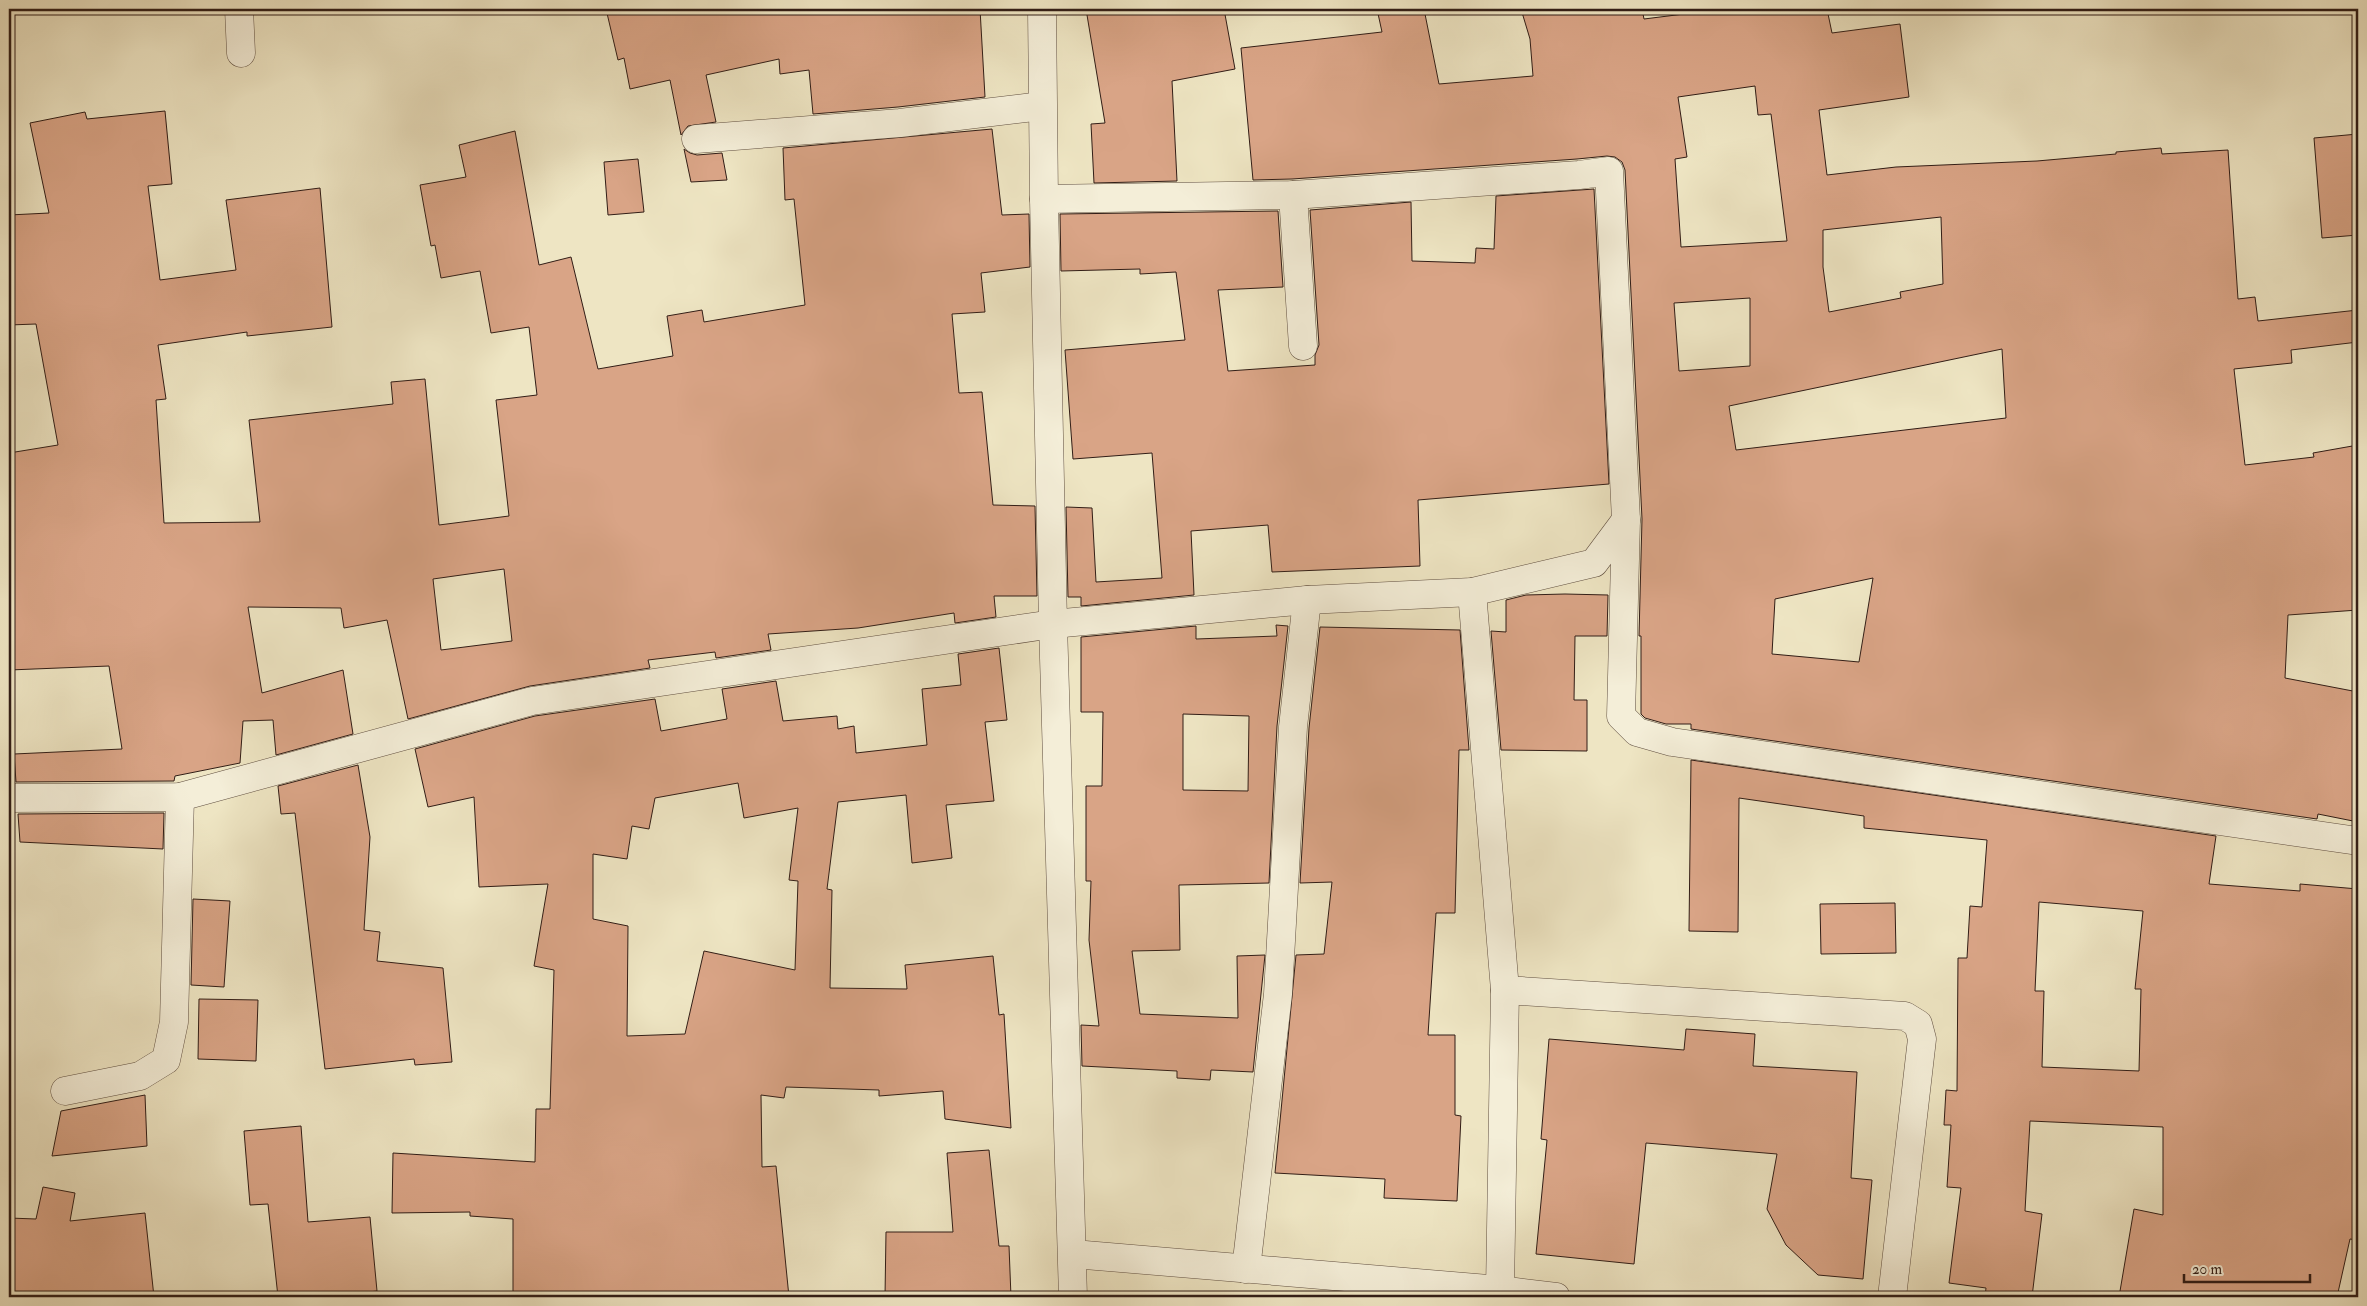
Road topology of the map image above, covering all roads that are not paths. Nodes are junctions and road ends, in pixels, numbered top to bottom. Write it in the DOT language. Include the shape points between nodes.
graph roads {
  1 [pos="239,9"];
  2 [pos="1042,9"];
  3 [pos="241,53"];
  4 [pos="1042,106"];
  5 [pos="696,140"];
  6 [pos="1293,195"];
  7 [pos="1044,200"];
  8 [pos="1303,346"];
  9 [pos="1626,520"];
  10 [pos="1472,592"];
  11 [pos="1307,600"];
  12 [pos="1053,624"];
  13 [pos="180,797"];
  14 [pos="9,798"];
  15 [pos="2358,841"];
  16 [pos="1505,990"];
  17 [pos="65,1091"];
  18 [pos="1073,1254"];
  19 [pos="1246,1269"];
  20 [pos="1500,1290"];
  21 [pos="1073,1297"];
  22 [pos="1556,1297"];
  23 [pos="1892,1297"];
  1 -- 3 [label="street"];
  2 -- 4 [label="street"];
  4 -- 5 [label="street" via="900,123"];
  4 -- 7 [label="street"];
  6 -- 7 [label="street"];
  6 -- 8 [label="street"];
  6 -- 9 [label="street" via="1609,171"];
  7 -- 12 [label="street"];
  9 -- 10 [label="street" via="1594,562"];
  9 -- 15 [label="street" via="1621,716 1637,732 1672,742"];
  10 -- 11 [label="street"];
  10 -- 16 [label="street"];
  11 -- 12 [label="street"];
  11 -- 19 [label="street" via="1293,727 1278,994"];
  12 -- 13 [label="street" via="532,701"];
  12 -- 18 [label="street"];
  13 -- 14 [label="street"];
  13 -- 17 [label="street" via="174,1022 166,1060 140,1076"];
  16 -- 20 [label="street"];
  16 -- 23 [label="street" via="1904,1016 1918,1024 1922,1040"];
  18 -- 19 [label="street"];
  18 -- 21 [label="street"];
  19 -- 20 [label="street"];
  20 -- 22 [label="street"];
}
